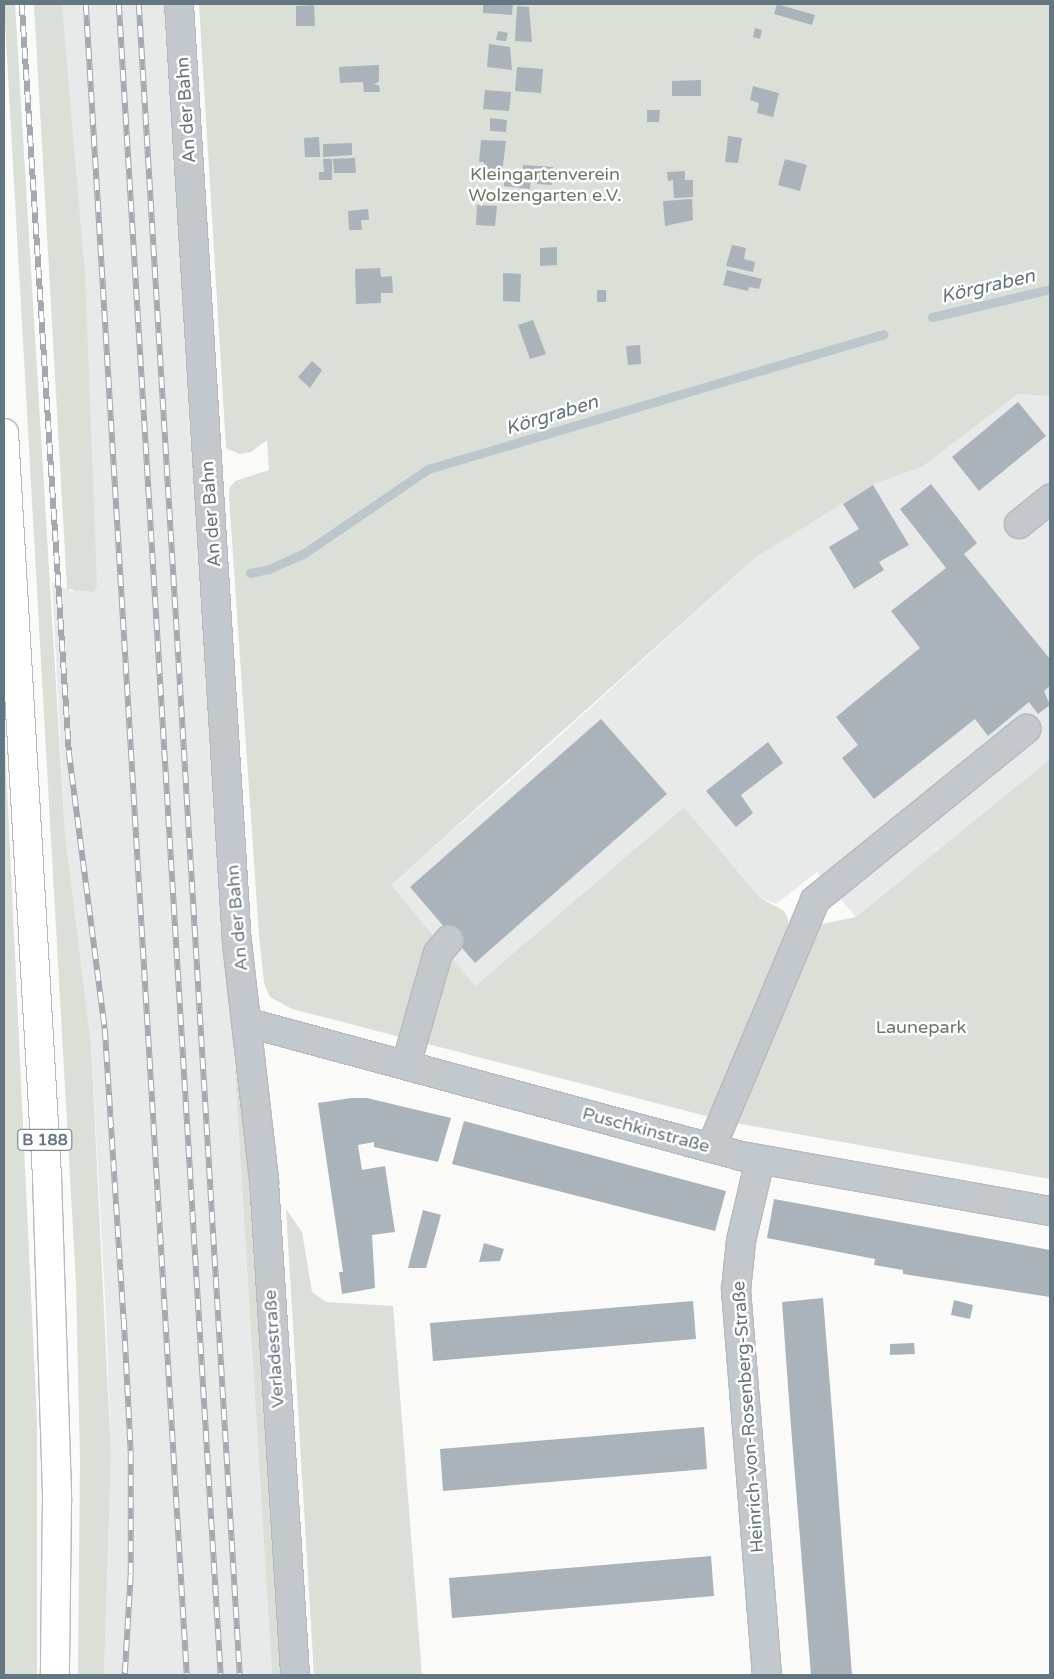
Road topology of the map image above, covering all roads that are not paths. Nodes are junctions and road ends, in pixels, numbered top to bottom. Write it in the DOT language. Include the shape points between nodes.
graph roads {
  1 [pos="180,4"];
  2 [pos="4,433"];
  3 [pos="1050,499"];
  4 [pos="1019,524"];
  5 [pos="1026,729"];
  6 [pos="449,940"];
  7 [pos="249,1023"];
  8 [pos="406,1065"];
  9 [pos="711,1148"];
  10 [pos="760,1160"];
  11 [pos="1050,1211"];
  12 [pos="55,1675"];
  13 [pos="295,1675"];
  14 [pos="767,1675"];
  1 -- 7 [label="street, An der Bahn" via="237,943"];
  2 -- 12 [label="main road, B 188" via="47,1176 56,1482"];
  3 -- 4 [label="street"];
  5 -- 9 [label="street" via="815,900"];
  6 -- 8 [label="street" via="438,953"];
  7 -- 8 [label="street, Puschkinstraße"];
  7 -- 13 [label="street, Verladestraße" via="264,1181"];
  8 -- 9 [label="street, Puschkinstraße"];
  9 -- 10 [label="street, Puschkinstraße"];
  10 -- 11 [label="street, Puschkinstraße"];
  10 -- 14 [label="street, Heinrich-von-Rosenberg-Straße" via="741,1241 736,1290"];
}
